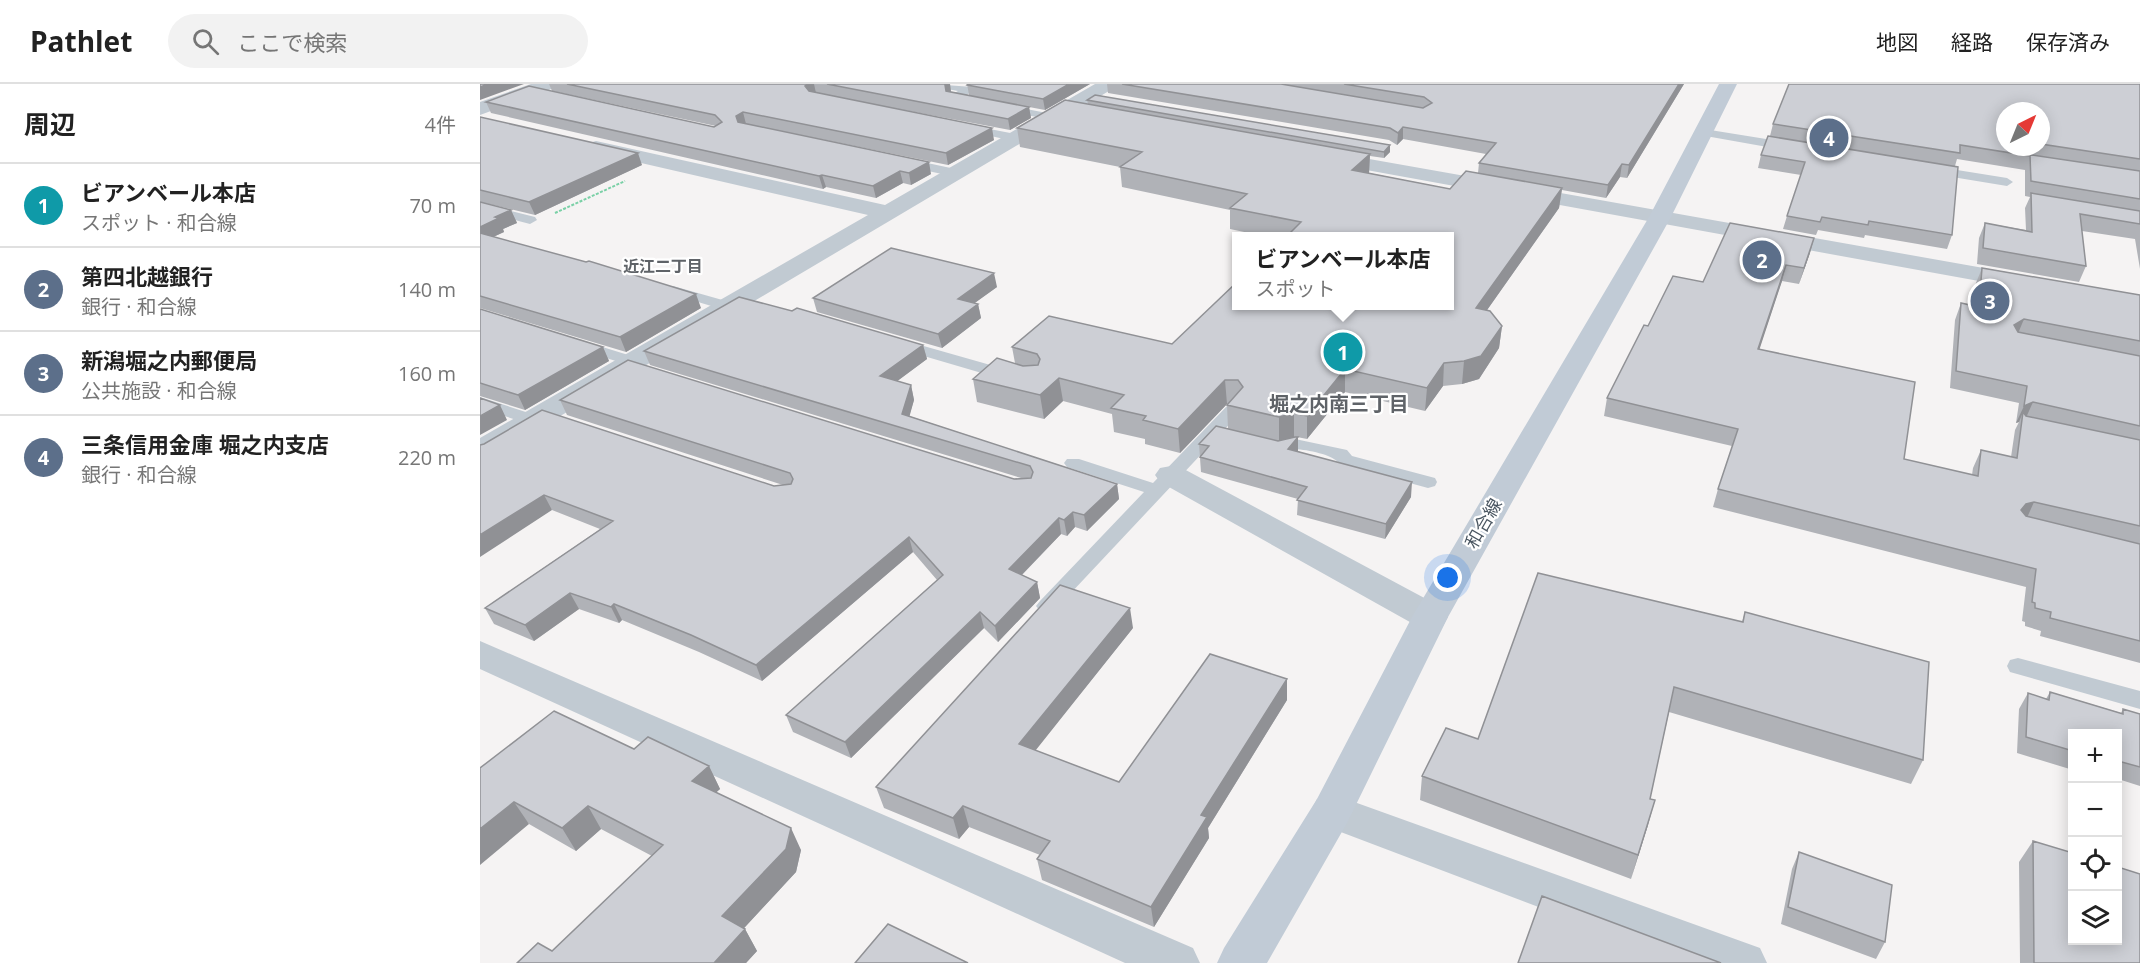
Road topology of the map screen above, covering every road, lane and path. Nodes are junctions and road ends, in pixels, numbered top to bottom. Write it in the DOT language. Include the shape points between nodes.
graph roads {
  1 [pos="936,84"];
  2 [pos="1728,84"];
  3 [pos="1108,88"];
  4 [pos="549,90"];
  5 [pos="975,103"];
  6 [pos="997,107"];
  7 [pos="480,109"];
  8 [pos="1058,114"];
  9 [pos="1099,117"];
  10 [pos="480,119"];
  11 [pos="503,124"];
  12 [pos="961,127"];
  13 [pos="1704,134"];
  14 [pos="1017,138"];
  15 [pos="572,141"];
  16 [pos="1797,148"];
  17 [pos="1308,154"];
  18 [pos="886,158"];
  19 [pos="1914,167"];
  20 [pos="956,173"];
  21 [pos="2007,182"];
  22 [pos="480,207"];
  23 [pos="887,212"];
  24 [pos="1660,217"];
  25 [pos="530,220"];
  26 [pos="660,286"];
  27 [pos="2046,286"];
  28 [pos="744,302"];
  29 [pos="888,340"];
  30 [pos="567,341"];
  31 [pos="636,366"];
  32 [pos="1023,380"];
  33 [pos="480,402"];
  34 [pos="1233,410"];
  35 [pos="546,419"];
  36 [pos="1212,432"];
  37 [pos="1234,437"];
  38 [pos="1256,442"];
  39 [pos="480,451"];
  40 [pos="1073,462"];
  41 [pos="1428,482"];
  42 [pos="1164,483"];
  43 [pos="1430,617"];
  44 [pos="1034,620"];
  45 [pos="480,654"];
  46 [pos="2019,666"];
  47 [pos="2140,700"];
  48 [pos="1332,811"];
  49 [pos="1176,963"];
  50 [pos="1241,963"];
  51 [pos="1743,963"];
  1 -- 5 [label="lane" via="969,89 953,98"];
  2 -- 13 [label="main road, 和合線"];
  3 -- 8 [label="street"];
  4 -- 7 [label="street" via="528,92"];
  6 -- 8 [label="lane"];
  8 -- 9 [label="street"];
  8 -- 14 [label="street"];
  10 -- 11 [label="street"];
  12 -- 14 [label="lane"];
  13 -- 16 [label="lane"];
  13 -- 24 [label="main road, 和合線"];
  14 -- 20 [label="street"];
  15 -- 23 [label="street"];
  17 -- 24 [label="street"];
  18 -- 20 [label="lane"];
  19 -- 21 [label="lane"];
  20 -- 23 [label="street"];
  22 -- 25 [label="lane"];
  23 -- 28 [label="street"];
  24 -- 27 [label="street"];
  24 -- 43 [label="main road, 和合線"];
  26 -- 28 [label="lane"];
  28 -- 31 [label="street"];
  29 -- 32 [label="lane"];
  30 -- 31 [label="lane"];
  31 -- 35 [label="street"];
  33 -- 35 [label="lane"];
  34 -- 36 [label="lane"];
  35 -- 39 [label="street"];
  36 -- 37 [label="lane"];
  36 -- 42 [label="lane"];
  38 -- 41 [label="lane" via="1279,448 1295,444 1341,454 1346,460"];
  40 -- 42 [label="lane"];
  42 -- 43 [label="street"];
  42 -- 44 [label="lane"];
  43 -- 48 [label="main road, 和合線"];
  45 -- 49 [label="street"];
  46 -- 47 [label="lane"];
  48 -- 50 [label="main road, 和合線"];
  48 -- 51 [label="street"];
}
